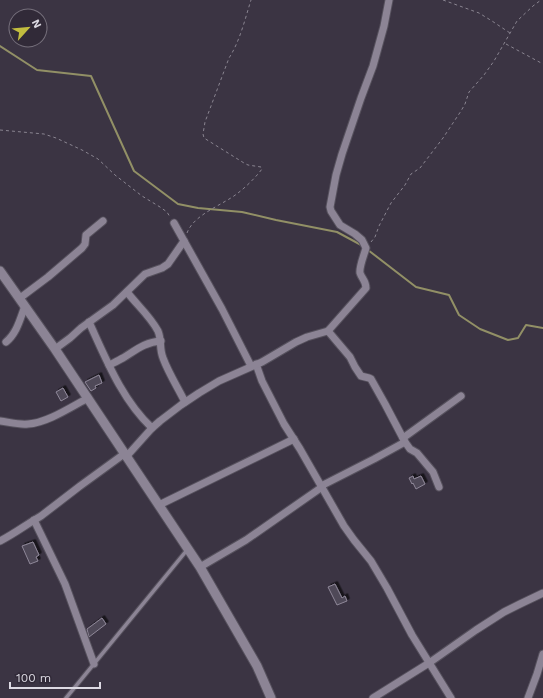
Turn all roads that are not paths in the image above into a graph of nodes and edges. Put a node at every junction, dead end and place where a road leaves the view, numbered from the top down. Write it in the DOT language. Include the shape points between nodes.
graph roads {
  1 [pos="389,0"];
  2 [pos="103,221"];
  3 [pos="174,223"];
  4 [pos="184,241"];
  5 [pos="0,270"];
  6 [pos="127,292"];
  7 [pos="20,298"];
  8 [pos="25,306"];
  9 [pos="89,322"];
  10 [pos="328,331"];
  11 [pos="161,341"];
  12 [pos="6,342"];
  13 [pos="55,349"];
  14 [pos="109,365"];
  15 [pos="253,365"];
  16 [pos="461,396"];
  17 [pos="88,398"];
  18 [pos="185,402"];
  19 [pos="1,422"];
  20 [pos="152,428"];
  21 [pos="294,440"];
  22 [pos="404,440"];
  23 [pos="125,455"];
  24 [pos="322,487"];
  25 [pos="439,487"];
  26 [pos="159,506"];
  27 [pos="34,520"];
  28 [pos="0,541"];
  29 [pos="188,550"];
  30 [pos="200,567"];
  31 [pos="543,593"];
  32 [pos="543,654"];
  33 [pos="429,662"];
  34 [pos="94,664"];
  35 [pos="66,698"];
  36 [pos="271,698"];
  37 [pos="373,698"];
  38 [pos="450,698"];
  39 [pos="528,698"];
  1 -- 10 [label="street" via="373,66 336,175 330,207 340,225 362,240 366,248 360,272 366,282 366,288"];
  2 -- 7 [label="street" via="86,235 82,248"];
  3 -- 4 [label="street"];
  4 -- 6 [label="street" via="168,264 145,274"];
  4 -- 15 [label="street"];
  5 -- 7 [label="street"];
  6 -- 9 [label="street" via="113,306"];
  6 -- 11 [label="street" via="153,323"];
  7 -- 8 [label="street"];
  8 -- 12 [label="street" via="16,331"];
  8 -- 13 [label="street"];
  9 -- 13 [label="street"];
  9 -- 14 [label="street"];
  10 -- 15 [label="street" via="296,342"];
  10 -- 22 [label="street" via="350,357 361,376 371,380"];
  11 -- 14 [label="street" via="146,344"];
  11 -- 18 [label="street" via="163,359"];
  13 -- 17 [label="street"];
  14 -- 20 [label="street" via="132,405"];
  15 -- 18 [label="street"];
  15 -- 21 [label="street"];
  16 -- 22 [label="street"];
  17 -- 19 [label="street" via="40,422"];
  17 -- 23 [label="street"];
  18 -- 20 [label="street"];
  20 -- 23 [label="street"];
  21 -- 24 [label="street"];
  21 -- 26 [label="street"];
  22 -- 24 [label="street"];
  22 -- 25 [label="street" via="433,472"];
  23 -- 26 [label="street"];
  23 -- 27 [label="street"];
  24 -- 30 [label="street" via="246,540"];
  24 -- 33 [label="street" via="344,526 371,561"];
  26 -- 29 [label="street"];
  27 -- 28 [label="street"];
  27 -- 34 [label="street" via="64,584"];
  29 -- 30 [label="street"];
  29 -- 34 [label="lane"];
  30 -- 36 [label="street" via="257,666"];
  31 -- 33 [label="street" via="504,612"];
  32 -- 39 [label="street"];
  33 -- 37 [label="street"];
  33 -- 38 [label="street"];
  34 -- 35 [label="lane"];
}
